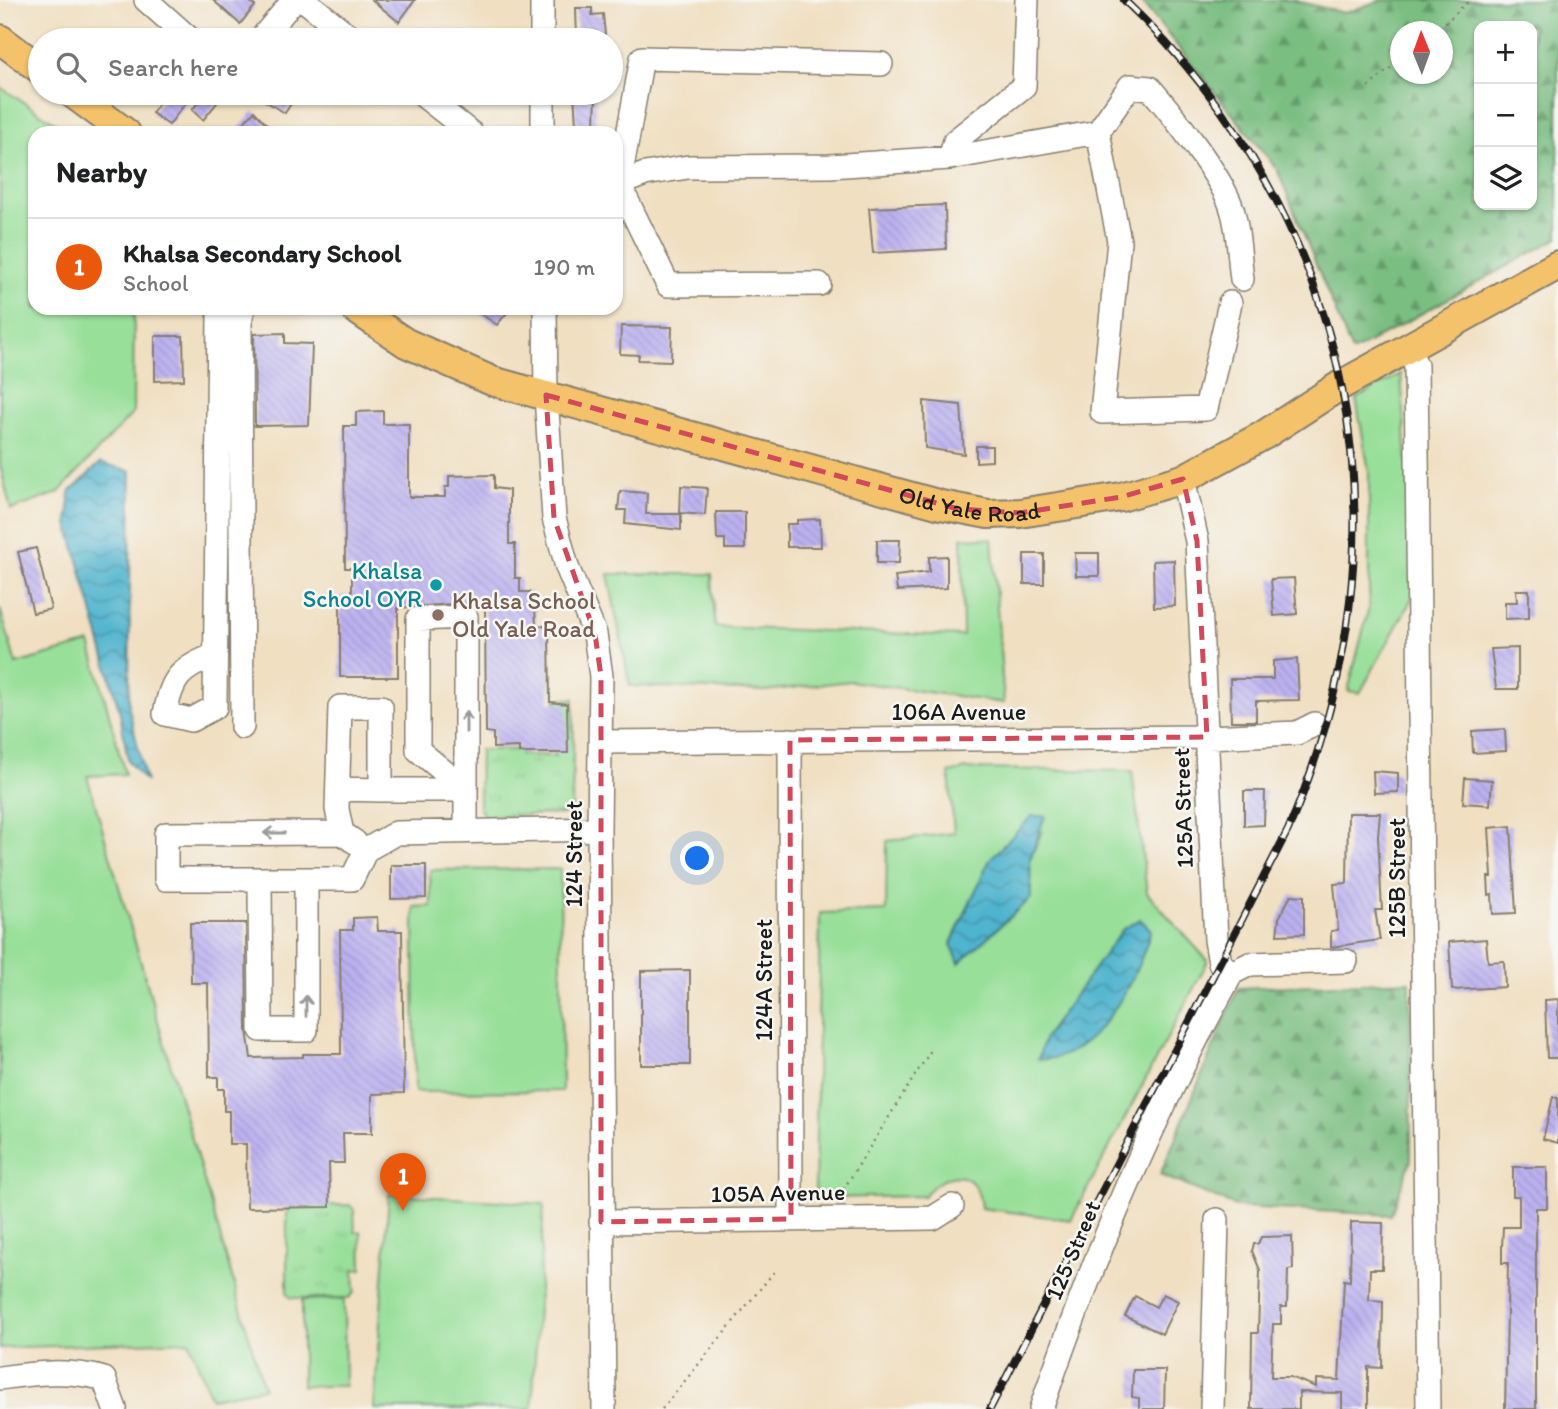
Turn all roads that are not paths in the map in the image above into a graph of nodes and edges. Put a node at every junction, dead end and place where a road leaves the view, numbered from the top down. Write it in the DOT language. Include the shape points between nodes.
graph roads {
  1 [pos="146,0"];
  2 [pos="294,0"];
  3 [pos="304,0"];
  4 [pos="542,0"];
  5 [pos="1027,0"];
  6 [pos="178,28"];
  7 [pos="270,28"];
  8 [pos="339,28"];
  9 [pos="542,28"];
  10 [pos="0,39"];
  11 [pos="28,60"];
  12 [pos="881,64"];
  13 [pos="88,105"];
  14 [pos="435,105"];
  15 [pos="543,105"];
  16 [pos="117,126"];
  17 [pos="462,126"];
  18 [pos="543,126"];
  19 [pos="1098,132"];
  20 [pos="623,158"];
  21 [pos="950,158"];
  22 [pos="623,182"];
  23 [pos="623,194"];
  24 [pos="1558,265"];
  25 [pos="1242,279"];
  26 [pos="819,284"];
  27 [pos="1230,303"];
  28 [pos="219,315"];
  29 [pos="242,315"];
  30 [pos="364,315"];
  31 [pos="545,315"];
  32 [pos="1408,348"];
  33 [pos="546,395"];
  34 [pos="1183,479"];
  35 [pos="215,655"];
  36 [pos="1315,724"];
  37 [pos="242,727"];
  38 [pos="1207,737"];
  39 [pos="790,740"];
  40 [pos="601,742"];
  41 [pos="338,789"];
  42 [pos="381,790"];
  43 [pos="466,790"];
  44 [pos="599,830"];
  45 [pos="466,831"];
  46 [pos="342,833"];
  47 [pos="366,850"];
  48 [pos="260,879"];
  49 [pos="306,879"];
  50 [pos="1346,961"];
  51 [pos="1232,973"];
  52 [pos="952,1206"];
  53 [pos="791,1219"];
  54 [pos="1217,1220"];
  55 [pos="601,1222"];
  56 [pos="0,1378"];
  57 [pos="115,1409"];
  58 [pos="604,1409"];
  59 [pos="1041,1409"];
  60 [pos="1212,1409"];
  61 [pos="1429,1409"];
  1 -- 6 [label="street"];
  2 -- 7 [label="street"];
  3 -- 8 [label="street"];
  4 -- 9 [label="street"];
  5 -- 21 [label="street" via="1024,86 955,141"];
  10 -- 11 [label="main road"];
  12 -- 20 [label="street" via="642,58"];
  13 -- 16 [label="main road"];
  14 -- 17 [label="street"];
  15 -- 18 [label="street"];
  19 -- 21 [label="street"];
  19 -- 25 [label="street" via="1130,86 1150,88 1223,190 1232,209"];
  19 -- 27 [label="street" via="1119,241 1102,412 1206,409"];
  21 -- 22 [label="street" via="830,166 688,167"];
  23 -- 26 [label="street" via="668,285"];
  24 -- 32 [label="main road, Old Yale Road"];
  28 -- 35 [label="street"];
  29 -- 37 [label="street"];
  30 -- 33 [label="main road, Old Yale Road" via="406,343 455,367"];
  31 -- 33 [label="street, 124 Street"];
  32 -- 34 [label="main road, Old Yale Road"];
  32 -- 61 [label="street, 125B Street" via="1416,365"];
  33 -- 34 [label="main road, Old Yale Road" via="791,466 988,514 1121,497"];
  33 -- 40 [label="street, 124 Street" via="554,518 567,567 595,634 601,676"];
  34 -- 38 [label="street, 125A Street" via="1197,541"];
  36 -- 38 [label="street, 106A Avenue" via="1297,733"];
  38 -- 39 [label="street, 106A Avenue"];
  38 -- 51 [label="street, 125A Street" via="1216,940 1220,963"];
  39 -- 40 [label="street, 106A Avenue"];
  39 -- 53 [label="street, 124A Street"];
  40 -- 44 [label="street, 124 Street"];
  41 -- 42 [label="street"];
  41 -- 42 [label="street" via="340,707 381,708"];
  41 -- 46 [label="street"];
  42 -- 43 [label="street"];
  43 -- 43 [label="street, one-way" via="466,617 418,619 418,750"];
  43 -- 45 [label="street"];
  44 -- 45 [label="street"];
  44 -- 55 [label="street, 124 Street"];
  45 -- 47 [label="street" via="396,833"];
  46 -- 47 [label="street"];
  46 -- 48 [label="street, one-way" via="166,834 166,879"];
  47 -- 49 [label="street" via="352,879"];
  48 -- 49 [label="street"];
  48 -- 49 [label="street, one-way" via="261,1030 306,1030"];
  50 -- 51 [label="street" via="1250,964"];
  51 -- 59 [label="street, 125 Street" via="1162,1114 1087,1283"];
  52 -- 53 [label="street, 105A Avenue" via="933,1218"];
  53 -- 55 [label="street, 105A Avenue"];
  54 -- 60 [label="street"];
  55 -- 58 [label="street, 124 Street"];
  56 -- 57 [label="street" via="84,1373 104,1378"];
}
